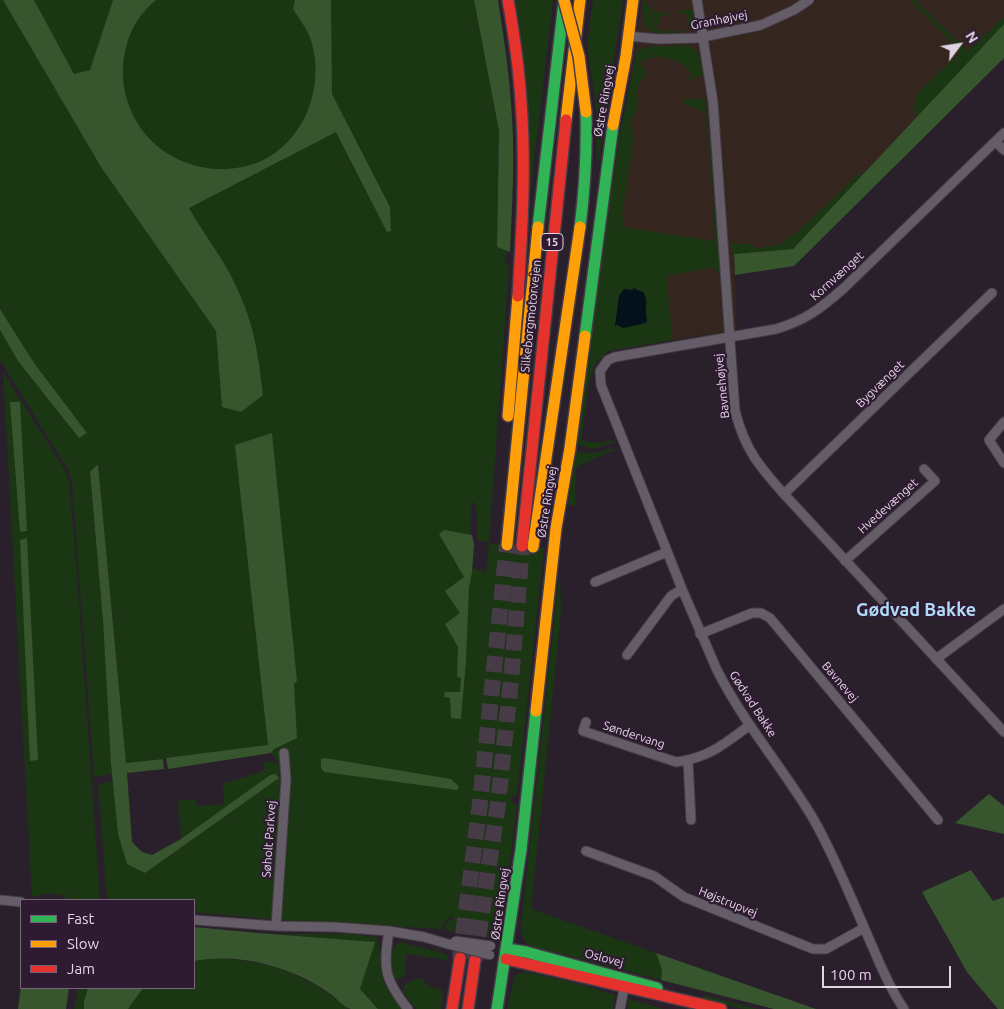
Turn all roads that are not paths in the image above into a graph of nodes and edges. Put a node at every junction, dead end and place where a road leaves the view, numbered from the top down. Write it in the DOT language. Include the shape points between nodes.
graph roads {
  1 [pos="508,0"];
  2 [pos="564,0"];
  3 [pos="580,0"];
  4 [pos="633,0"];
  5 [pos="697,0"];
  6 [pos="809,0"];
  7 [pos="628,36"];
  8 [pos="704,36"];
  9 [pos="1004,133"];
  10 [pos="996,142"];
  11 [pos="1004,150"];
  12 [pos="992,293"];
  13 [pos="730,337"];
  14 [pos="600,372"];
  15 [pos="1004,422"];
  16 [pos="1004,463"];
  17 [pos="924,469"];
  18 [pos="784,494"];
  19 [pos="666,552"];
  20 [pos="845,561"];
  21 [pos="595,582"];
  22 [pos="682,588"];
  23 [pos="1004,609"];
  24 [pos="700,634"];
  25 [pos="627,655"];
  26 [pos="936,659"];
  27 [pos="586,722"];
  28 [pos="750,725"];
  29 [pos="1004,732"];
  30 [pos="284,752"];
  31 [pos="688,761"];
  32 [pos="691,820"];
  33 [pos="938,820"];
  34 [pos="586,851"];
  35 [pos="0,900"];
  36 [pos="20,902"];
  37 [pos="195,920"];
  38 [pos="276,926"];
  39 [pos="864,928"];
  40 [pos="389,931"];
  41 [pos="507,954"];
  42 [pos="460,958"];
  43 [pos="475,960"];
  44 [pos="626,983"];
  45 [pos="408,1009"];
  46 [pos="452,1009"];
  47 [pos="468,1009"];
  48 [pos="497,1009"];
  49 [pos="620,1009"];
  50 [pos="721,1009"];
  51 [pos="904,1009"];
  1 -- 2 [label="main road, Silkeborgmotorvejen / 15" via="522,103 523,170 503,544"];
  2 -- 3 [label="main road, Silkeborgmotorvejen / 15, bridge" via="579,56 586,112 585,190 528,547 554,217"];
  4 -- 7 [label="main road, Østre Ringvej"];
  5 -- 8 [label="street, Bavnehøjvej"];
  6 -- 8 [label="street, Granhøjvej" via="761,24"];
  7 -- 8 [label="street, Granhøjvej" via="658,39"];
  7 -- 41 [label="main road, Østre Ringvej" via="556,528"];
  8 -- 13 [label="street, Bavnehøjvej" via="713,102"];
  9 -- 10 [label="street, Kornvænget"];
  10 -- 11 [label="street"];
  10 -- 13 [label="street, Kornvænget" via="819,310 776,329"];
  12 -- 18 [label="street, Bygvænget"];
  13 -- 14 [label="street, Kornvænget" via="615,357 608,360"];
  13 -- 18 [label="street, Bavnehøjvej" via="735,411 740,429 760,466"];
  14 -- 19 [label="street, Gødvad Bakke" via="601,385"];
  15 -- 16 [label="street" via="989,440"];
  17 -- 20 [label="street, Hvedevænget" via="935,481"];
  18 -- 20 [label="street, Bavnehøjvej"];
  19 -- 21 [label="street"];
  19 -- 22 [label="street, Gødvad Bakke"];
  20 -- 26 [label="street, Bavnehøjvej"];
  22 -- 24 [label="street, Gødvad Bakke"];
  22 -- 25 [label="street" via="671,596"];
  23 -- 26 [label="street"];
  24 -- 28 [label="street, Gødvad Bakke" via="731,698"];
  24 -- 33 [label="street, Bavnevej" via="752,613 770,618"];
  26 -- 29 [label="street, Bavnehøjvej"];
  27 -- 31 [label="street, Søndervang" via="583,731 595,736 676,762"];
  28 -- 31 [label="street, Søndervang" via="714,752"];
  28 -- 39 [label="street, Gødvad Bakke" via="814,821"];
  30 -- 38 [label="street, Søholt Parkvej" via="286,778"];
  31 -- 32 [label="street"];
  34 -- 39 [label="street, Højstrupvej" via="654,876 684,897 813,949 826,949"];
  35 -- 36 [label="street"];
  37 -- 38 [label="street"];
  38 -- 40 [label="street"];
  39 -- 51 [label="street, Gødvad Bakke" via="890,987"];
  40 -- 41 [label="street, bridge"];
  40 -- 45 [label="street" via="387,975"];
  41 -- 44 [label="main road, Oslovej" via="526,952"];
  41 -- 48 [label="main road, Østre Ringvej"];
  42 -- 46 [label="main road"];
  43 -- 47 [label="main road"];
  44 -- 49 [label="street"];
  44 -- 50 [label="main road, Oslovej"];
}
